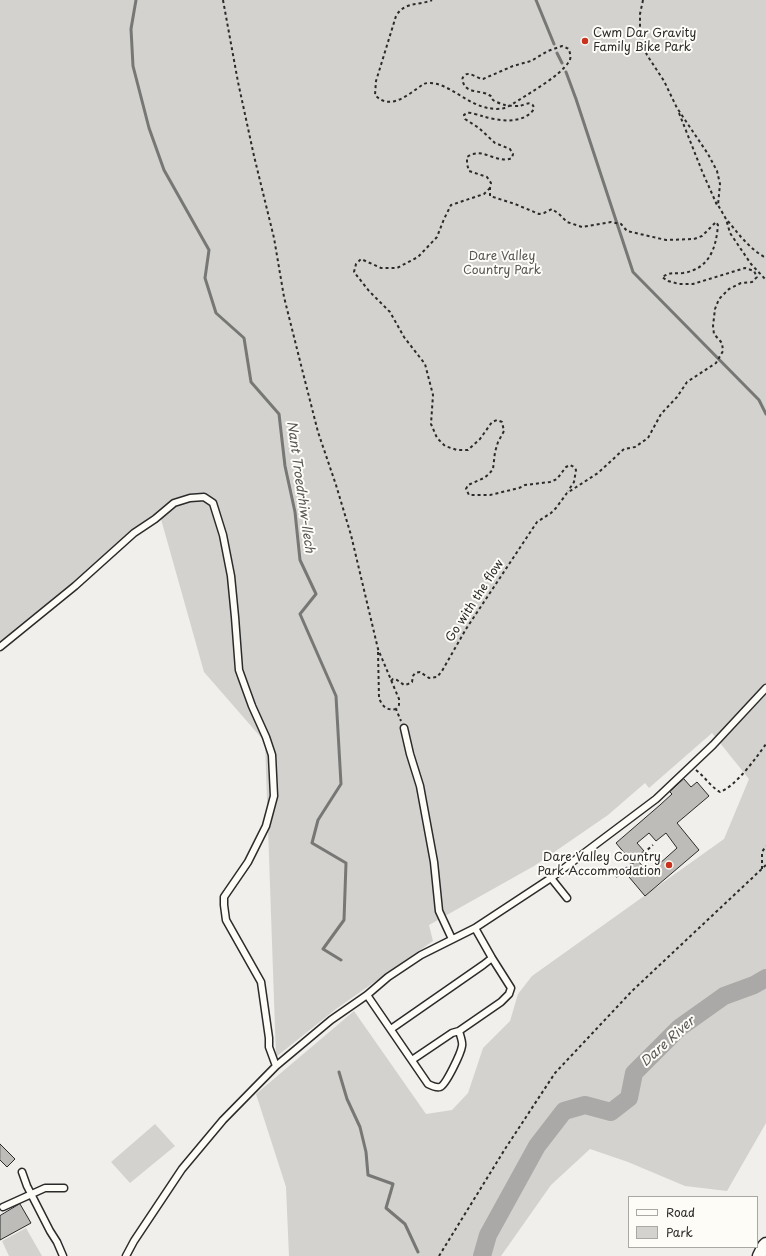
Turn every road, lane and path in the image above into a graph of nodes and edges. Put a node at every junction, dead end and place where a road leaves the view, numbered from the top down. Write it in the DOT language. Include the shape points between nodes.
graph roads {
  1 [pos="223,0"];
  2 [pos="432,0"];
  3 [pos="643,0"];
  4 [pos="510,105"];
  5 [pos="677,108"];
  6 [pos="490,188"];
  7 [pos="718,205"];
  8 [pos="726,219"];
  9 [pos="766,258"];
  10 [pos="766,280"];
  11 [pos="567,493"];
  12 [pos="0,647"];
  13 [pos="378,649"];
  14 [pos="391,681"];
  15 [pos="766,688"];
  16 [pos="396,709"];
  17 [pos="404,728"];
  18 [pos="766,744"];
  19 [pos="691,766"];
  20 [pos="653,845"];
  21 [pos="766,846"];
  22 [pos="591,848"];
  23 [pos="766,865"];
  24 [pos="762,869"];
  25 [pos="609,870"];
  26 [pos="616,877"];
  27 [pos="551,878"];
  28 [pos="567,898"];
  29 [pos="475,928"];
  30 [pos="452,939"];
  31 [pos="492,958"];
  32 [pos="367,995"];
  33 [pos="391,1029"];
  34 [pos="459,1031"];
  35 [pos="412,1060"];
  36 [pos="276,1066"];
  37 [pos="22,1172"];
  38 [pos="64,1188"];
  39 [pos="31,1195"];
  40 [pos="3,1207"];
  41 [pos="766,1244"];
  42 [pos="63,1256"];
  43 [pos="126,1256"];
  44 [pos="439,1256"];
  45 [pos="759,1256"];
  1 -- 13 [label="path" via="238,82 274,238 284,297 318,432 351,535"];
  2 -- 4 [label="path, Go with the flow" via="407,6 396,16 376,81 375,95 384,101 393,102 430,82 485,108 496,109"];
  3 -- 5 [label="path" via="640,39"];
  4 -- 4 [label="path, Go with the flow" via="554,77 568,63 571,57 569,49 562,46 484,79 470,74 464,76 462,80 468,89"];
  4 -- 6 [label="path, Go with the flow" via="531,103 534,109 525,117 514,120 492,119 471,113 464,115 465,119 480,128 495,144 512,151 512,158 508,159 500,160 484,154 467,157 469,171 487,177 492,183"];
  5 -- 7 [label="path"];
  5 -- 7 [label="path" via="717,171 720,184"];
  6 -- 11 [label="path, Go with the flow" via="484,194 451,205 437,237 418,257 397,268 381,268 361,259 356,264 354,272 390,312 404,337 425,364 433,395 431,424 437,438 445,446 468,450 492,422 502,422 504,431 495,452 493,469 484,478 468,485 466,489 469,495 490,495 525,485 550,482 570,465 576,470 574,482"];
  6 -- 11 [label="path, Go with the flow" via="490,196 539,214 552,209 567,222 582,227 611,222 622,224 627,231 666,240 694,239 702,236 716,222 717,236 713,251 705,264 683,273 670,273 662,277 679,284 693,284 745,268 754,271 757,277 752,282 741,283 729,289 717,304 714,334 722,343 723,351 716,362 687,382 661,414 648,438 636,447 624,449 598,473"];
  7 -- 8 [label="path"];
  8 -- 9 [label="path" via="741,238"];
  8 -- 10 [label="path" via="730,233 751,264"];
  11 -- 14 [label="path, Go with the flow" via="556,508 531,529 437,677 429,678 420,672 415,673 412,682 408,684 404,685 392,679"];
  12 -- 36 [label="lane" via="75,586 134,533 174,503 204,497 213,503 223,535 231,576 238,670 272,755 274,796 266,826 248,862 224,897 224,905 226,920 261,982 269,1047"];
  13 -- 14 [label="path"];
  13 -- 16 [label="path" via="380,698 386,708"];
  14 -- 16 [label="path" via="399,699"];
  15 -- 19 [label="lane"];
  16 -- 17 [label="path"];
  17 -- 30 [label="lane" via="420,786 434,862 439,911"];
  18 -- 19 [label="path" via="756,759 727,789 720,792"];
  19 -- 22 [label="lane" via="656,799"];
  20 -- 26 [label="path"];
  21 -- 24 [label="path" via="762,852"];
  22 -- 25 [label="path"];
  22 -- 27 [label="lane"];
  23 -- 24 [label="path"];
  24 -- 44 [label="path" via="632,991 555,1073"];
  27 -- 28 [label="lane"];
  27 -- 29 [label="lane"];
  29 -- 30 [label="lane"];
  29 -- 31 [label="lane"];
  30 -- 32 [label="lane" via="421,955"];
  31 -- 33 [label="lane"];
  31 -- 34 [label="lane" via="511,988 509,994"];
  32 -- 33 [label="lane"];
  32 -- 36 [label="lane" via="331,1020"];
  33 -- 35 [label="lane"];
  34 -- 35 [label="lane"];
  34 -- 35 [label="lane" via="463,1045 442,1087 428,1084"];
  36 -- 43 [label="lane" via="223,1120 182,1169"];
  37 -- 39 [label="lane"];
  38 -- 39 [label="lane" via="45,1188"];
  39 -- 40 [label="lane"];
  39 -- 42 [label="lane"];
  41 -- 45 [label="street"];
}
